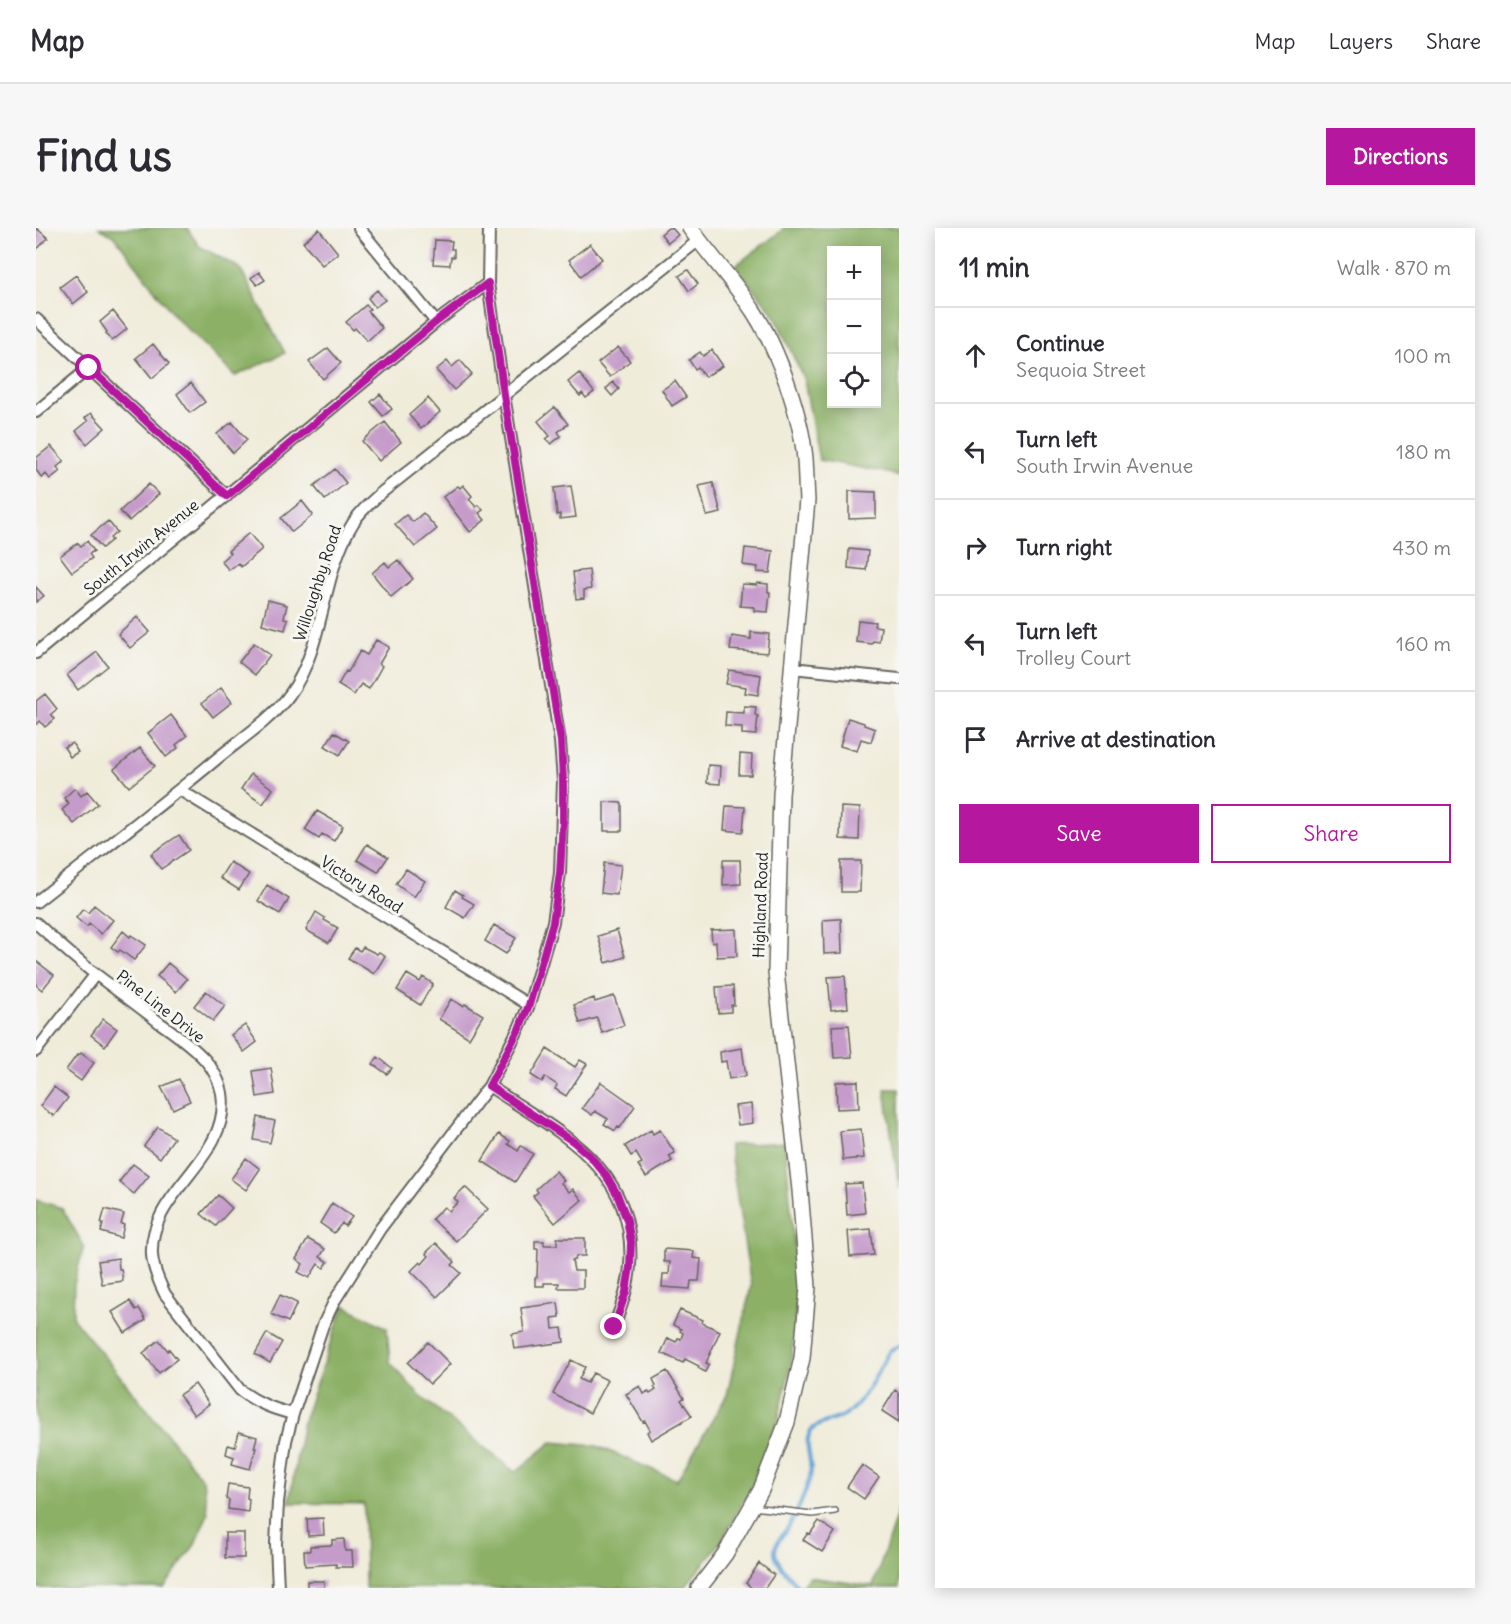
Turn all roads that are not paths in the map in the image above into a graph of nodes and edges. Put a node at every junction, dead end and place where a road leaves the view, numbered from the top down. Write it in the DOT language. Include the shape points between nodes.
graph roads {
  1 [pos="359,228"];
  2 [pos="489,228"];
  3 [pos="695,234"];
  4 [pos="488,283"];
  5 [pos="36,319"];
  6 [pos="436,322"];
  7 [pos="89,368"];
  8 [pos="504,395"];
  9 [pos="36,412"];
  10 [pos="227,496"];
  11 [pos="36,653"];
  12 [pos="792,668"];
  13 [pos="899,679"];
  14 [pos="180,790"];
  15 [pos="36,903"];
  16 [pos="36,922"];
  17 [pos="95,975"];
  18 [pos="529,1005"];
  19 [pos="36,1051"];
  20 [pos="489,1086"];
  21 [pos="614,1327"];
  22 [pos="293,1414"];
  23 [pos="752,1507"];
  24 [pos="835,1511"];
  25 [pos="278,1588"];
  26 [pos="699,1588"];
  1 -- 6 [label="street"];
  2 -- 4 [label="street"];
  3 -- 8 [label="street, Willoughby Road"];
  3 -- 12 [label="street, Highland Road" via="769,338 789,389 802,440 807,500"];
  4 -- 6 [label="street, South Irwin Avenue"];
  4 -- 8 [label="street"];
  5 -- 7 [label="street"];
  6 -- 10 [label="street, South Irwin Avenue"];
  7 -- 9 [label="street"];
  7 -- 10 [label="street"];
  8 -- 14 [label="street, Willoughby Road" via="364,508 346,536 312,644 291,693"];
  8 -- 18 [label="street" via="561,741 563,781 560,873 553,922"];
  10 -- 11 [label="street, South Irwin Avenue"];
  12 -- 13 [label="street"];
  12 -- 23 [label="street, Highland Road" via="781,795 776,972 808,1287 802,1358 787,1422"];
  14 -- 15 [label="street, Willoughby Road"];
  14 -- 18 [label="street, Victory Road"];
  16 -- 17 [label="street, Pine Line Drive"];
  17 -- 19 [label="street"];
  17 -- 22 [label="street, Pine Line Drive" via="183,1039 208,1062 219,1083 222,1116 214,1139 159,1217 153,1230 152,1257 165,1294 240,1390 265,1406"];
  18 -- 20 [label="street"];
  20 -- 21 [label="street" via="574,1142 606,1175 617,1194 631,1242 626,1292"];
  20 -- 22 [label="street" via="350,1274 323,1325"];
  22 -- 25 [label="street" via="278,1502"];
  23 -- 24 [label="lane" via="812,1514"];
  23 -- 26 [label="street, Highland Road" via="726,1554"];
}
